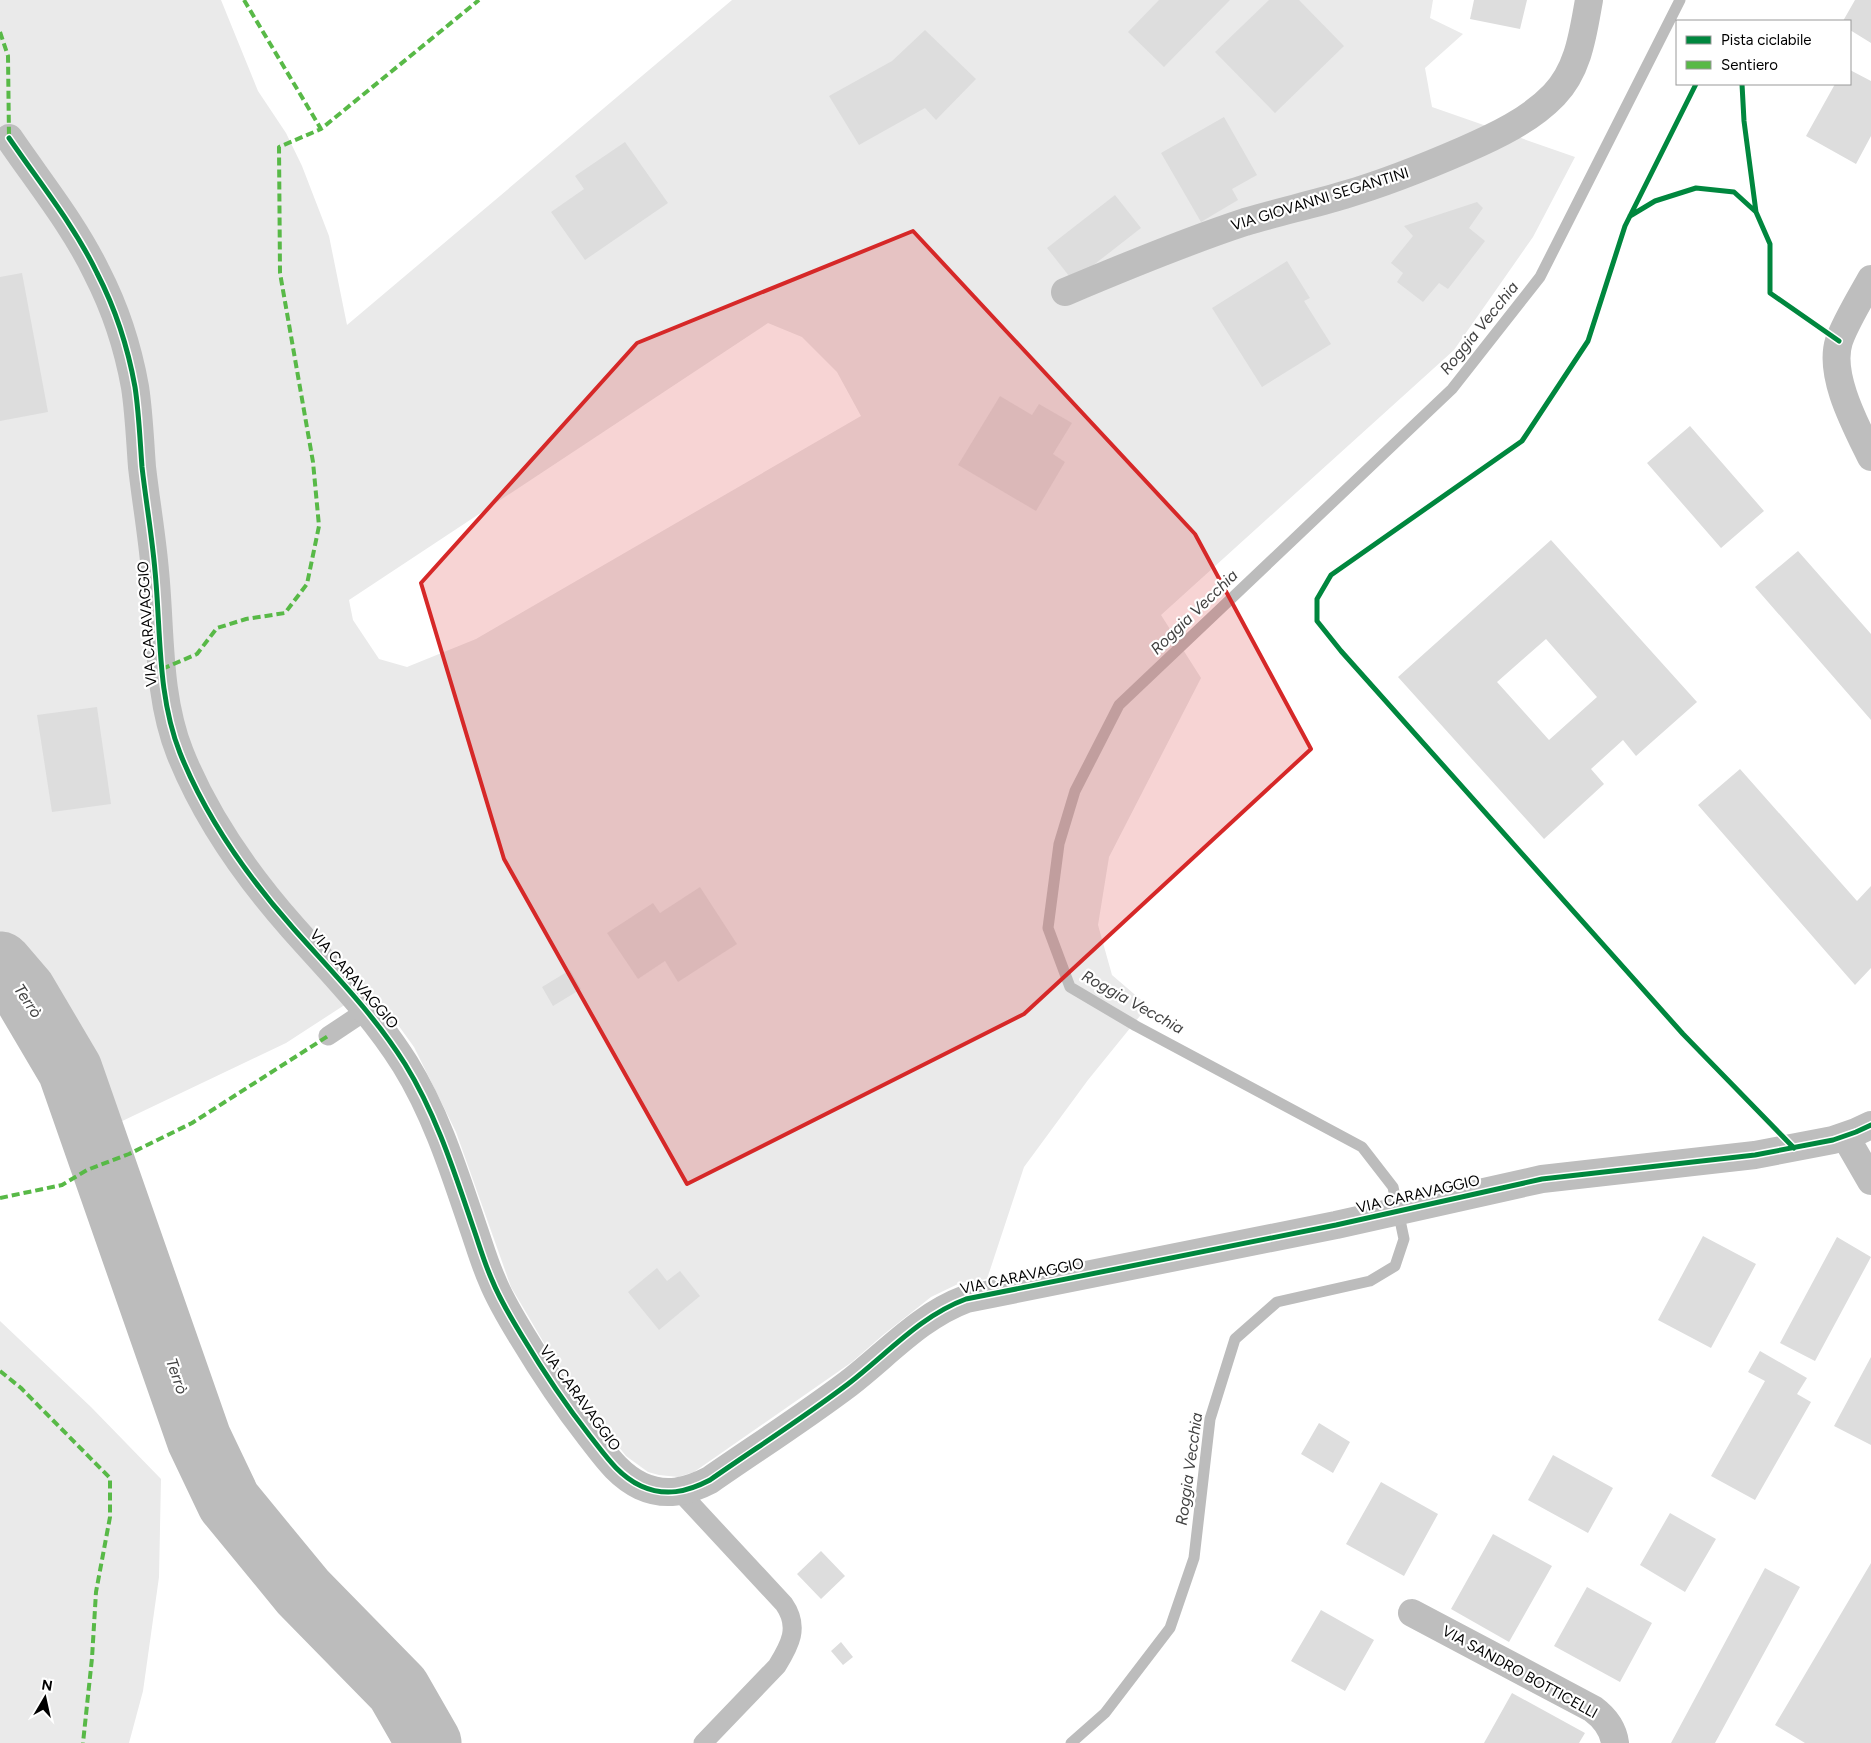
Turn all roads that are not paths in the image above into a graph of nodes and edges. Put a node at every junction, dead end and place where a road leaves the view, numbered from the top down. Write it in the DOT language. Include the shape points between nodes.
graph roads {
  1 [pos="1589,0"];
  2 [pos="9,138"];
  3 [pos="1871,280"];
  4 [pos="1065,292"];
  5 [pos="1871,457"];
  6 [pos="367,1010"];
  7 [pos="328,1036"];
  8 [pos="1871,1125"];
  9 [pos="1845,1136"];
  10 [pos="1871,1181"];
  11 [pos="680,1492"];
  12 [pos="1412,1613"];
  13 [pos="703,1743"];
  14 [pos="1614,1743"];
  1 -- 4 [label="street, VIA GIOVANNI SEGANTINI" via="1578,51 1565,82 1534,112 1499,134 1401,176 1344,196 1209,234"];
  2 -- 6 [label="street, VIA CARAVAGGIO" via="95,268 127,354 136,391 154,554 165,700 180,753 208,810 242,864 294,930"];
  3 -- 5 [label="street" via="1839,341 1837,367 1842,391"];
  6 -- 7 [label="lane"];
  6 -- 11 [label="street, VIA CARAVAGGIO" via="408,1069 429,1111 453,1167 491,1280 548,1379 578,1422 622,1474 650,1490"];
  8 -- 9 [label="street, VIA CARAVAGGIO"];
  9 -- 10 [label="street"];
  9 -- 11 [label="street, VIA CARAVAGGIO" via="1755,1155 1542,1179 952,1304 924,1321 846,1385 710,1480"];
  11 -- 13 [label="lane" via="784,1604 792,1625 792,1637 777,1666"];
  12 -- 14 [label="street, VIA SANDRO BOTTICELLI" via="1593,1709 1608,1722"];
}
